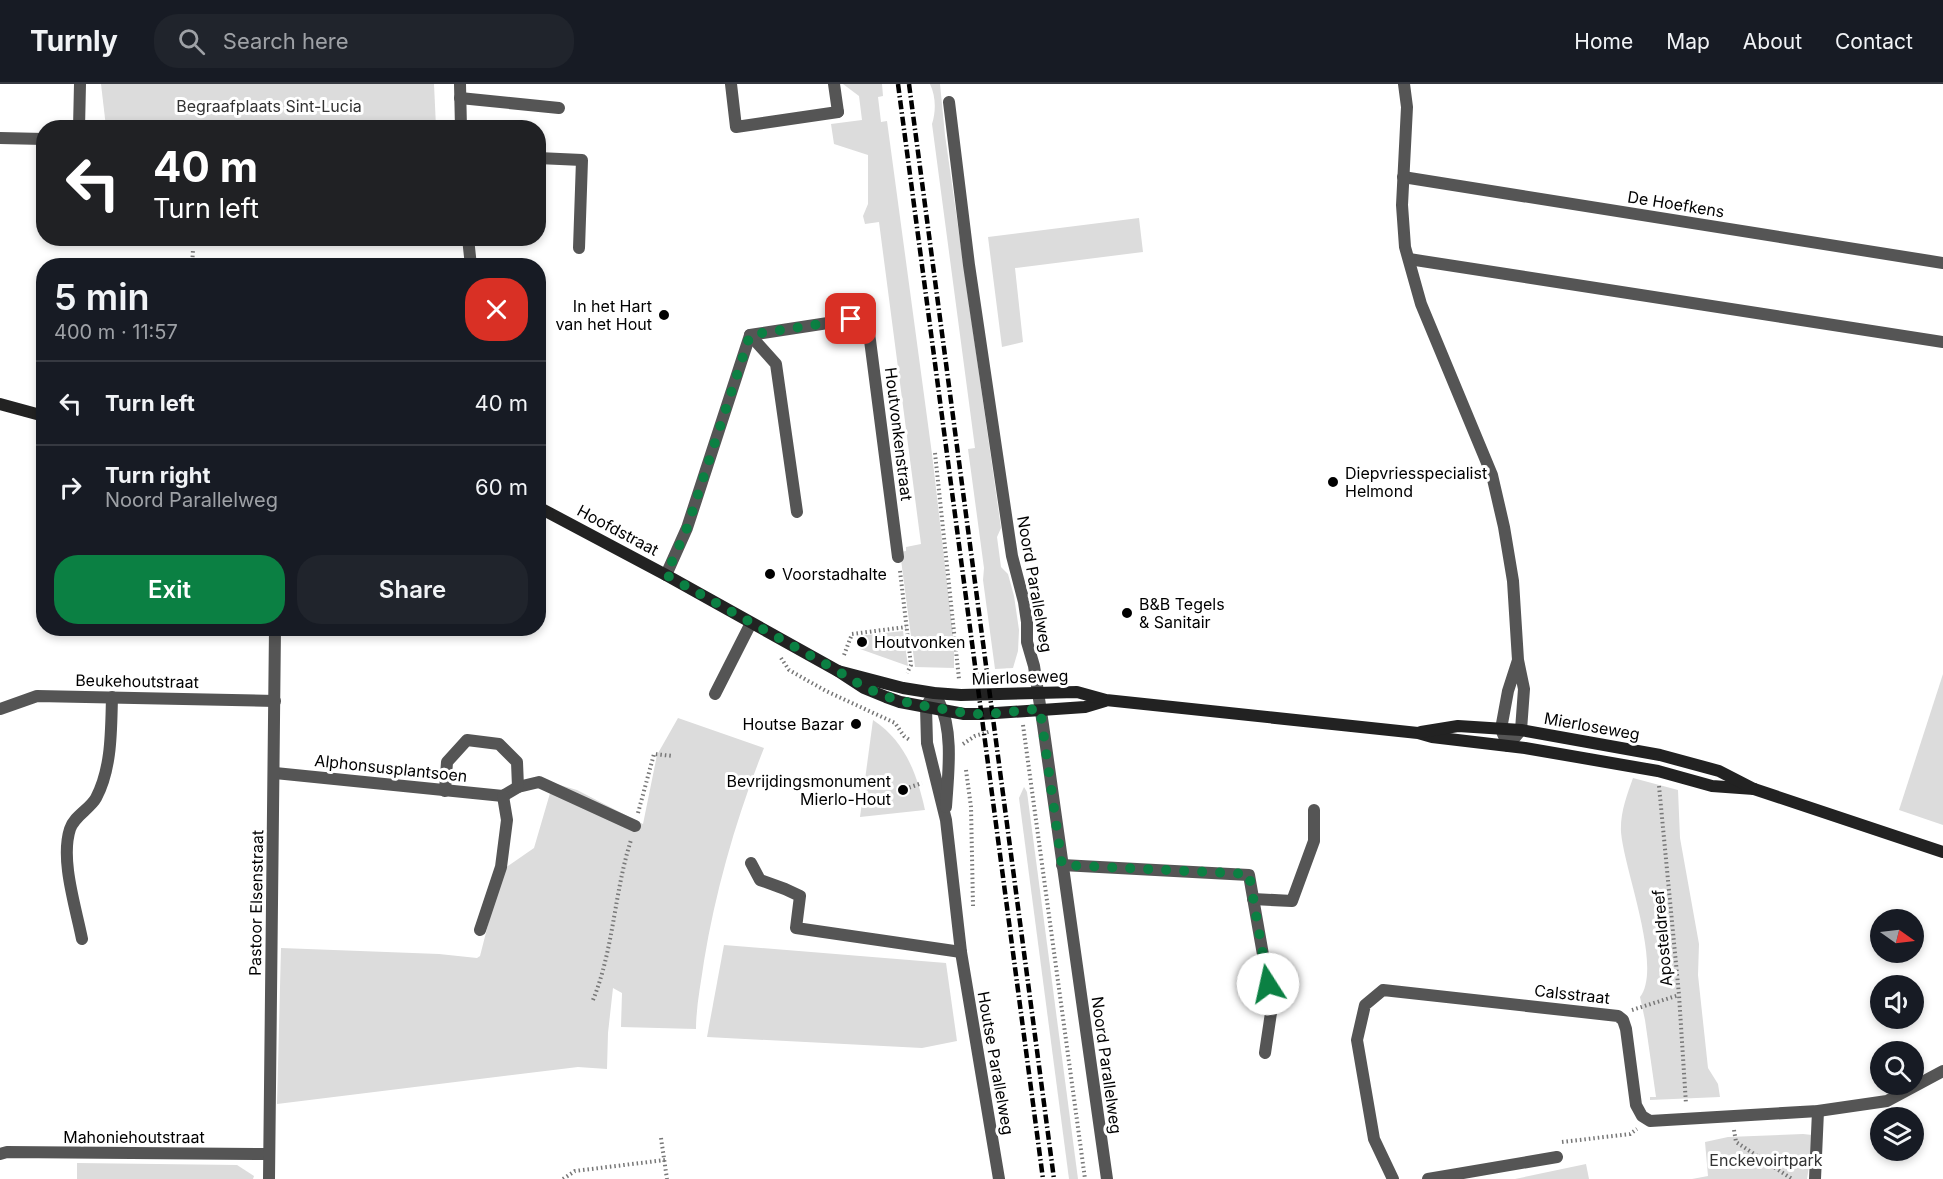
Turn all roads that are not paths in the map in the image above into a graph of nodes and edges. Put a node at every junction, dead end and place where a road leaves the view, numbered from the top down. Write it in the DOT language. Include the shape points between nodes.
graph roads {
  1 [pos="80,84"];
  2 [pos="460,84"];
  3 [pos="731,84"];
  4 [pos="834,84"];
  5 [pos="1404,84"];
  6 [pos="460,99"];
  7 [pos="949,102"];
  8 [pos="559,108"];
  9 [pos="79,120"];
  10 [pos="461,120"];
  11 [pos="0,138"];
  12 [pos="36,139"];
  13 [pos="546,158"];
  14 [pos="1403,177"];
  15 [pos="579,248"];
  16 [pos="1409,259"];
  17 [pos="1943,263"];
  18 [pos="750,335"];
  19 [pos="1943,342"];
  20 [pos="0,404"];
  21 [pos="36,414"];
  22 [pos="546,511"];
  23 [pos="796,512"];
  24 [pos="898,557"];
  25 [pos="666,575"];
  26 [pos="751,623"];
  27 [pos="275,636"];
  28 [pos="1518,660"];
  29 [pos="838,671"];
  30 [pos="934,693"];
  31 [pos="715,694"];
  32 [pos="1038,694"];
  33 [pos="112,698"];
  34 [pos="1106,700"];
  35 [pos="275,701"];
  36 [pos="926,707"];
  37 [pos="0,709"];
  38 [pos="1040,709"];
  39 [pos="943,710"];
  40 [pos="1501,729"];
  41 [pos="1521,730"];
  42 [pos="1418,733"];
  43 [pos="1508,746"];
  44 [pos="275,773"];
  45 [pos="518,787"];
  46 [pos="1754,789"];
  47 [pos="445,791"];
  48 [pos="503,796"];
  49 [pos="1314,810"];
  50 [pos="946,820"];
  51 [pos="635,826"];
  52 [pos="1943,852"];
  53 [pos="751,863"];
  54 [pos="1062,865"];
  55 [pos="1253,899"];
  56 [pos="480,930"];
  57 [pos="82,939"];
  58 [pos="961,952"];
  59 [pos="1265,1053"];
  60 [pos="1943,1071"];
  61 [pos="1818,1111"];
  62 [pos="0,1154"];
  63 [pos="268,1154"];
  64 [pos="1557,1157"];
  65 [pos="268,1179"];
  66 [pos="999,1179"];
  67 [pos="1107,1179"];
  68 [pos="1393,1179"];
  69 [pos="1428,1179"];
  70 [pos="1815,1179"];
  1 -- 9 [label="street"];
  2 -- 6 [label="street"];
  3 -- 4 [label="street" via="736,127 838,112"];
  5 -- 14 [label="street" via="1407,107"];
  6 -- 8 [label="street"];
  6 -- 10 [label="street"];
  7 -- 32 [label="street, Noord Parallelweg" via="1011,556 1024,602 1027,642"];
  11 -- 12 [label="street"];
  13 -- 15 [label="street" via="582,160"];
  14 -- 16 [label="street" via="1401,205"];
  14 -- 17 [label="street, De Hoefkens"];
  16 -- 19 [label="street"];
  16 -- 28 [label="street" via="1421,304 1492,475 1513,581"];
  18 -- 23 [label="street" via="776,364"];
  18 -- 24 [label="street, Houtvonkenstraat" via="867,317"];
  18 -- 25 [label="street" via="687,528"];
  20 -- 21 [label="street"];
  22 -- 25 [label="street, Hoofdstraat"];
  25 -- 26 [label="street, Hoofdstraat"];
  26 -- 29 [label="street, Hoofdstraat"];
  26 -- 31 [label="street"];
  27 -- 35 [label="street, Pastoor Elsenstraat"];
  28 -- 40 [label="street"];
  28 -- 41 [label="street" via="1524,688"];
  29 -- 30 [label="street, Hoofdstraat"];
  29 -- 36 [label="street, Hoofdstraat" via="864,688"];
  30 -- 32 [label="street, Mierloseweg"];
  30 -- 36 [label="street"];
  30 -- 39 [label="street, Houtse Parallelweg"];
  32 -- 34 [label="street, Mierloseweg" via="1077,692"];
  32 -- 38 [label="street, Noord Parallelweg"];
  33 -- 35 [label="street, Beukehoutstraat"];
  33 -- 37 [label="street, Beukehoutstraat" via="37,696"];
  33 -- 57 [label="street" via="105,772 96,799 70,828 67,850"];
  34 -- 38 [label="street, Mierloseweg" via="1084,707"];
  34 -- 42 [label="street, Mierloseweg"];
  35 -- 44 [label="street, Pastoor Elsenstraat"];
  36 -- 39 [label="street, Mierloseweg"];
  36 -- 50 [label="street, Houtse Parallelweg" via="927,743"];
  38 -- 39 [label="street, Mierloseweg" via="981,714"];
  38 -- 54 [label="street, Noord Parallelweg"];
  39 -- 50 [label="street, Houtse Parallelweg" via="949,760"];
  40 -- 41 [label="street, Mierloseweg"];
  40 -- 42 [label="street, Mierloseweg" via="1458,726"];
  40 -- 43 [label="street"];
  41 -- 43 [label="street"];
  41 -- 46 [label="street, Mierloseweg" via="1660,755 1719,771"];
  42 -- 43 [label="street, Mierloseweg"];
  43 -- 46 [label="street, Mierloseweg" via="1658,771 1712,786"];
  44 -- 47 [label="street, Alphonsusplantsoen"];
  44 -- 63 [label="street, Pastoor Elsenstraat"];
  45 -- 47 [label="street" via="517,762 499,744 467,740 447,762"];
  45 -- 48 [label="street"];
  45 -- 51 [label="street" via="539,782"];
  46 -- 52 [label="street, Mierloseweg"];
  47 -- 48 [label="street, Alphonsusplantsoen"];
  48 -- 56 [label="street" via="507,820 501,867"];
  49 -- 55 [label="street" via="1314,841 1292,901"];
  50 -- 58 [label="street, Houtse Parallelweg"];
  53 -- 58 [label="street" via="760,880 800,896 796,928"];
  54 -- 55 [label="street" via="1249,874"];
  54 -- 67 [label="street, Noord Parallelweg"];
  55 -- 59 [label="street" via="1272,1006"];
  58 -- 66 [label="street, Houtse Parallelweg"];
  60 -- 61 [label="street" via="1887,1101"];
  61 -- 68 [label="street, Calsstraat" via="1650,1121 1636,1105 1626,1029 1618,1016 1383,990 1365,1005 1357,1040 1374,1139"];
  61 -- 70 [label="street"];
  62 -- 63 [label="street, Mahoniehoutstraat"];
  63 -- 65 [label="street, Pastoor Elsenstraat"];
  64 -- 69 [label="street"];
}
